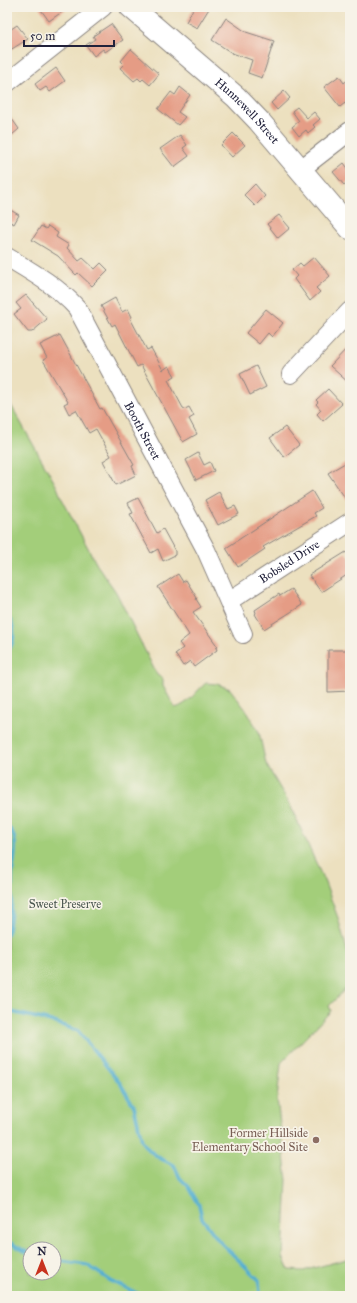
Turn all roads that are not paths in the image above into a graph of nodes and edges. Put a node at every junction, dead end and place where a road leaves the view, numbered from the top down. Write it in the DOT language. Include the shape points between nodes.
graph roads {
  1 [pos="103,7"];
  2 [pos="131,7"];
  3 [pos="7,82"];
  4 [pos="350,131"];
  5 [pos="301,169"];
  6 [pos="350,228"];
  7 [pos="7,257"];
  8 [pos="350,311"];
  9 [pos="291,374"];
  10 [pos="350,522"];
  11 [pos="229,601"];
  12 [pos="243,634"];
  1 -- 3 [label="street"];
  2 -- 5 [label="main road, Hunnewell Street" via="236,97"];
  4 -- 5 [label="street"];
  5 -- 6 [label="main road, Hunnewell Street"];
  7 -- 11 [label="street, Booth Street" via="50,284 77,308 206,550"];
  8 -- 9 [label="street"];
  10 -- 11 [label="street, Bobsled Drive"];
  11 -- 12 [label="street, Booth Street"];
}
